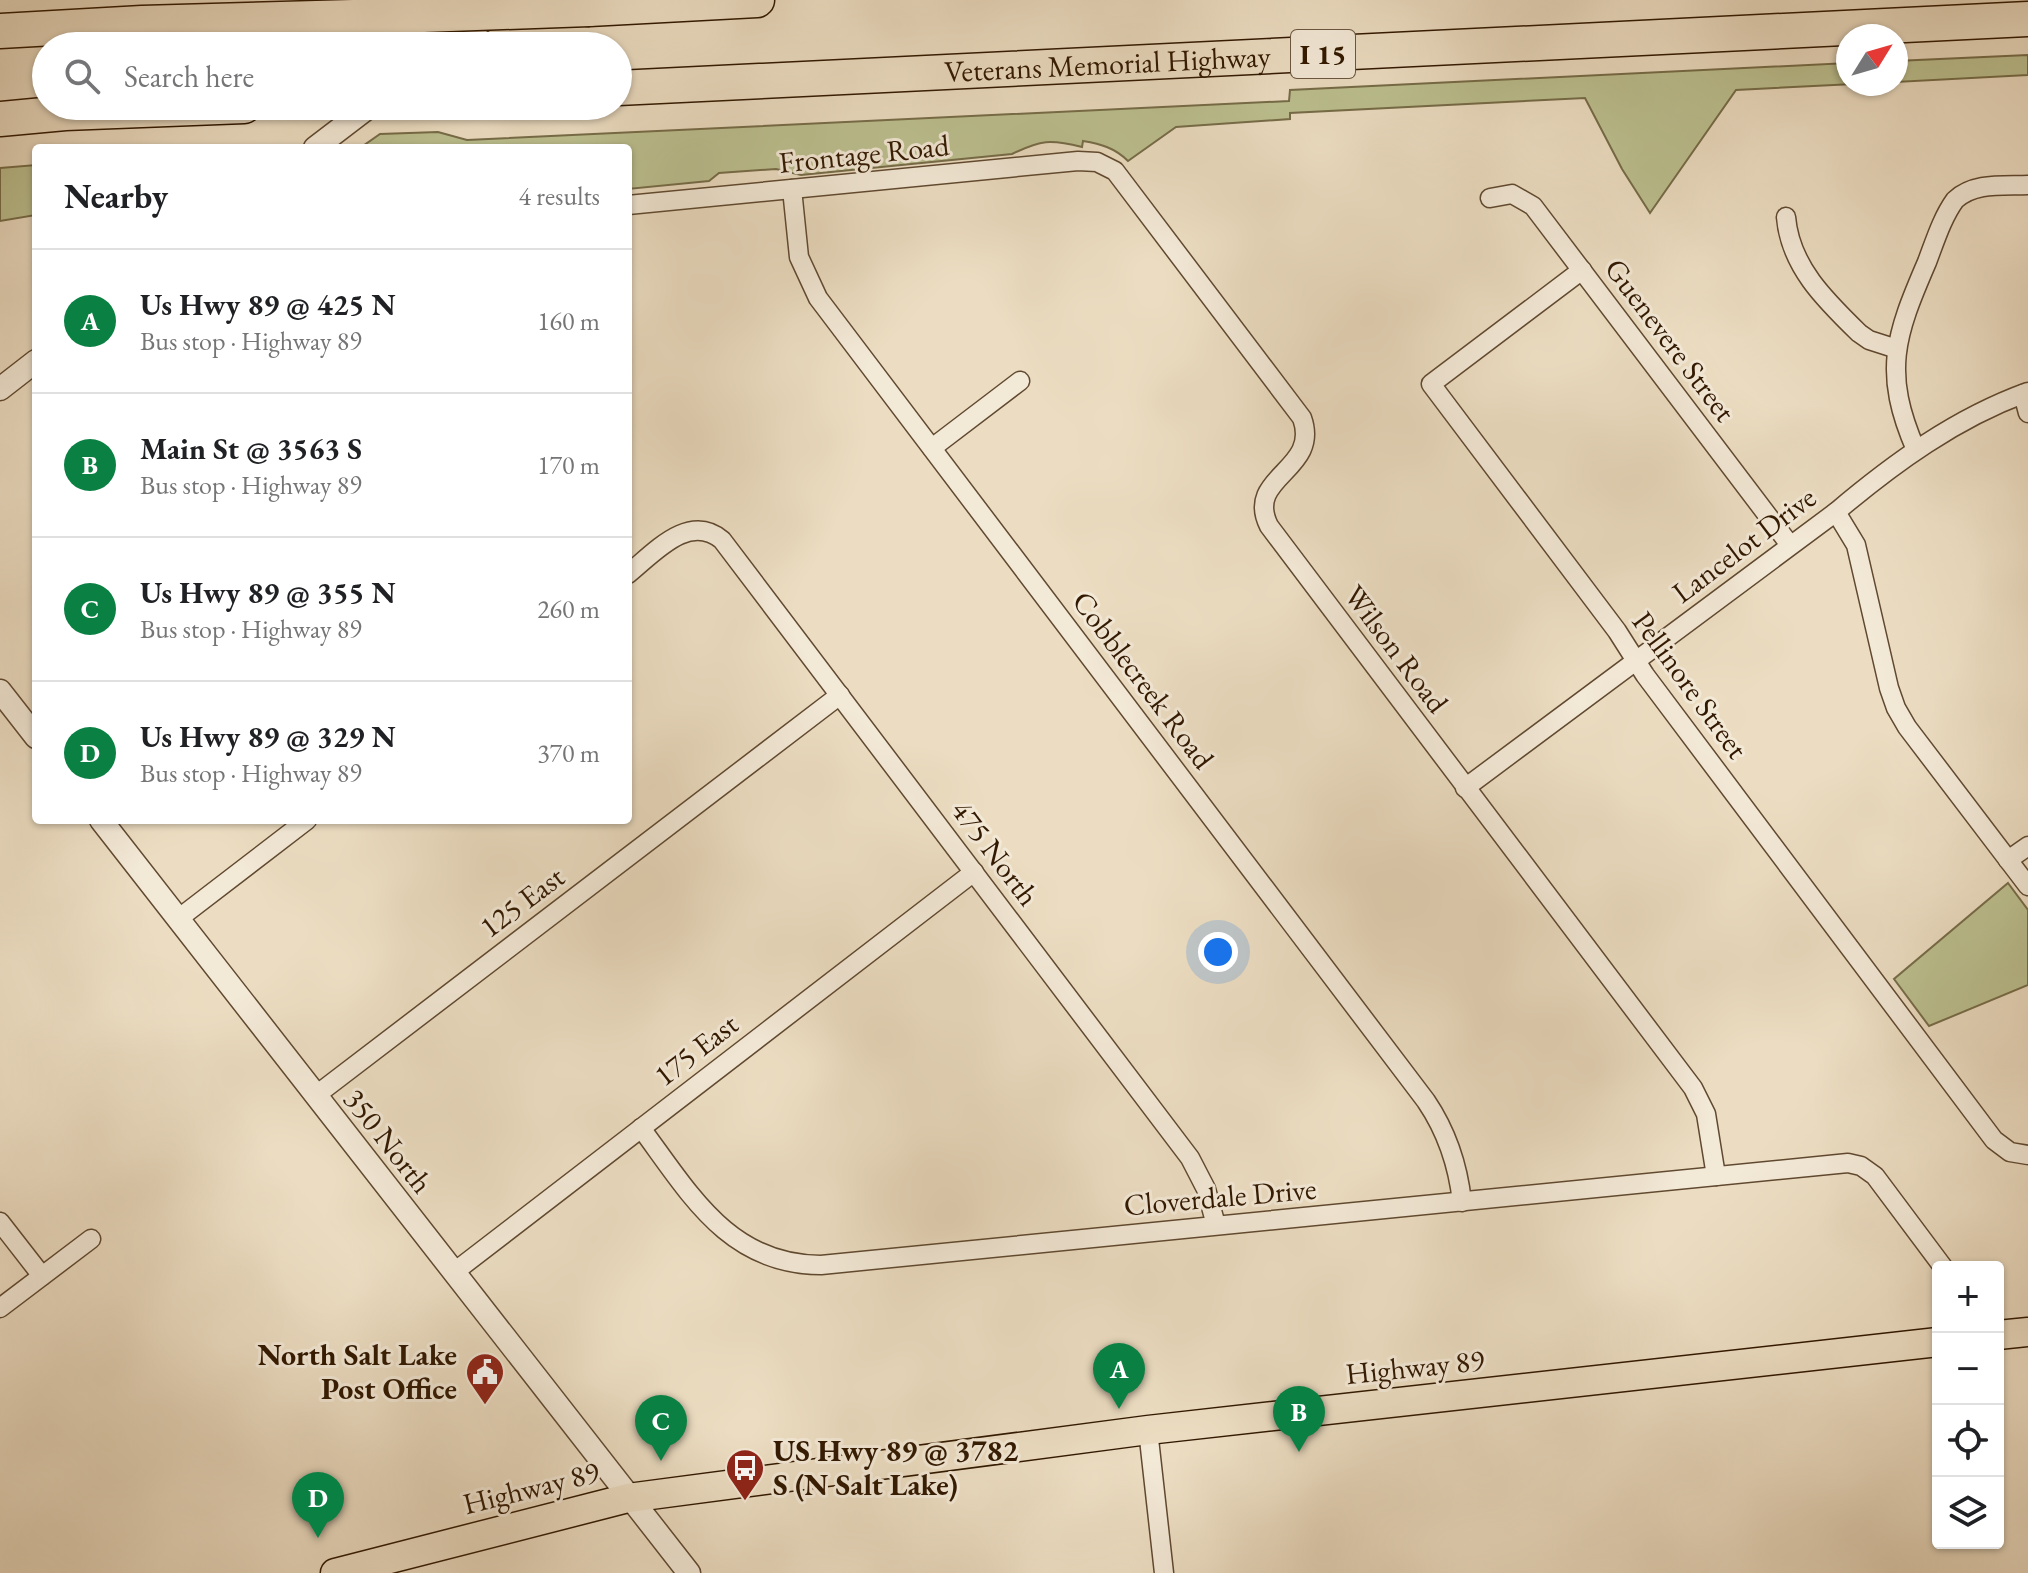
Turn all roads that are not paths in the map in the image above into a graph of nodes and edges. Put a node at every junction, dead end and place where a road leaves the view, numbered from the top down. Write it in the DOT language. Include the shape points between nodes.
graph roads {
  1 [pos="510,0"];
  2 [pos="757,0"];
  3 [pos="2028,19"];
  4 [pos="0,31"];
  5 [pos="468,32"];
  6 [pos="632,87"];
  7 [pos="32,116"];
  8 [pos="0,119"];
  9 [pos="352,120"];
  10 [pos="320,144"];
  11 [pos="1105,165"];
  12 [pos="2028,185"];
  13 [pos="792,189"];
  14 [pos="1490,198"];
  15 [pos="632,205"];
  16 [pos="1786,217"];
  17 [pos="1582,270"];
  18 [pos="1897,349"];
  19 [pos="32,364"];
  20 [pos="1020,381"];
  21 [pos="0,389"];
  22 [pos="2026,393"];
  23 [pos="2028,413"];
  24 [pos="932,448"];
  25 [pos="1916,450"];
  26 [pos="1836,512"];
  27 [pos="1790,545"];
  28 [pos="632,571"];
  29 [pos="1636,661"];
  30 [pos="0,691"];
  31 [pos="840,695"];
  32 [pos="32,732"];
  33 [pos="1465,788"];
  34 [pos="104,824"];
  35 [pos="302,824"];
  36 [pos="2028,846"];
  37 [pos="2008,860"];
  38 [pos="974,872"];
  39 [pos="2028,886"];
  40 [pos="178,919"];
  41 [pos="315,1096"];
  42 [pos="641,1128"];
  43 [pos="2028,1155"];
  44 [pos="1716,1176"];
  45 [pos="1462,1202"];
  46 [pos="0,1222"];
  47 [pos="1216,1225"];
  48 [pos="91,1239"];
  49 [pos="1939,1261"];
  50 [pos="453,1273"];
  51 [pos="42,1276"];
  52 [pos="0,1308"];
  53 [pos="2028,1332"];
  54 [pos="2004,1334"];
  55 [pos="1932,1343"];
  56 [pos="1148,1430"];
  57 [pos="628,1498"];
  58 [pos="335,1573"];
  59 [pos="689,1573"];
  60 [pos="1164,1573"];
  1 -- 5 [label="street"];
  2 -- 4 [label="highway, bridge"];
  3 -- 6 [label="highway, Veterans Memorial Highway / I 15"];
  7 -- 8 [label="highway"];
  9 -- 10 [label="street"];
  11 -- 13 [label="street, Frontage Road" via="1078,161"];
  11 -- 33 [label="street, Wilson Road" via="1119,175 1302,418 1302,450 1266,494 1265,518"];
  12 -- 18 [label="street" via="1976,188 1955,200 1902,321"];
  13 -- 15 [label="street, Frontage Road"];
  13 -- 24 [label="street, Cobblecreek Road" via="795,244 810,285"];
  14 -- 17 [label="street, Guenevere Street" via="1524,198"];
  16 -- 18 [label="street" via="1791,247 1807,276 1859,333"];
  17 -- 27 [label="street, Guenevere Street"];
  17 -- 29 [label="street, Pellinore Street" via="1431,384"];
  18 -- 25 [label="street" via="1900,407"];
  19 -- 21 [label="street"];
  20 -- 24 [label="street"];
  22 -- 23 [label="street"];
  22 -- 25 [label="street, Lancelot Drive"];
  24 -- 45 [label="street, Cobblecreek Road" via="1426,1101 1455,1160"];
  25 -- 26 [label="street, Lancelot Drive"];
  26 -- 27 [label="street, Lancelot Drive"];
  26 -- 37 [label="street" via="1856,545 1896,708"];
  27 -- 29 [label="street, Lancelot Drive"];
  28 -- 31 [label="street, 475 North" via="677,536 697,529 714,533"];
  29 -- 33 [label="street, Lancelot Drive"];
  29 -- 43 [label="street, Pellinore Street" via="1994,1140 2010,1152"];
  30 -- 32 [label="street"];
  31 -- 38 [label="street, 475 North"];
  31 -- 41 [label="street, 125 East"];
  33 -- 44 [label="street, Wilson Road" via="1698,1096"];
  34 -- 40 [label="street, 350 North"];
  35 -- 40 [label="street"];
  36 -- 37 [label="street"];
  37 -- 39 [label="street"];
  38 -- 42 [label="street, 175 East"];
  38 -- 47 [label="street, 475 North" via="1190,1158"];
  40 -- 41 [label="street, 350 North"];
  41 -- 50 [label="street, 350 North"];
  42 -- 47 [label="street, Cloverdale Drive" via="718,1225 743,1245 785,1263 821,1265"];
  42 -- 50 [label="street, 175 East"];
  44 -- 45 [label="street, Cloverdale Drive"];
  44 -- 49 [label="street, Cloverdale Drive" via="1840,1163 1861,1166 1875,1176"];
  45 -- 47 [label="street, Cloverdale Drive"];
  46 -- 51 [label="street"];
  48 -- 51 [label="street"];
  50 -- 57 [label="street, 350 North"];
  51 -- 52 [label="street"];
  53 -- 54 [label="main road"];
  55 -- 56 [label="main road, Highway 89"];
  56 -- 57 [label="main road, Highway 89"];
  56 -- 60 [label="street"];
  57 -- 58 [label="main road, Highway 89"];
  57 -- 59 [label="street, 350 North"];
}
